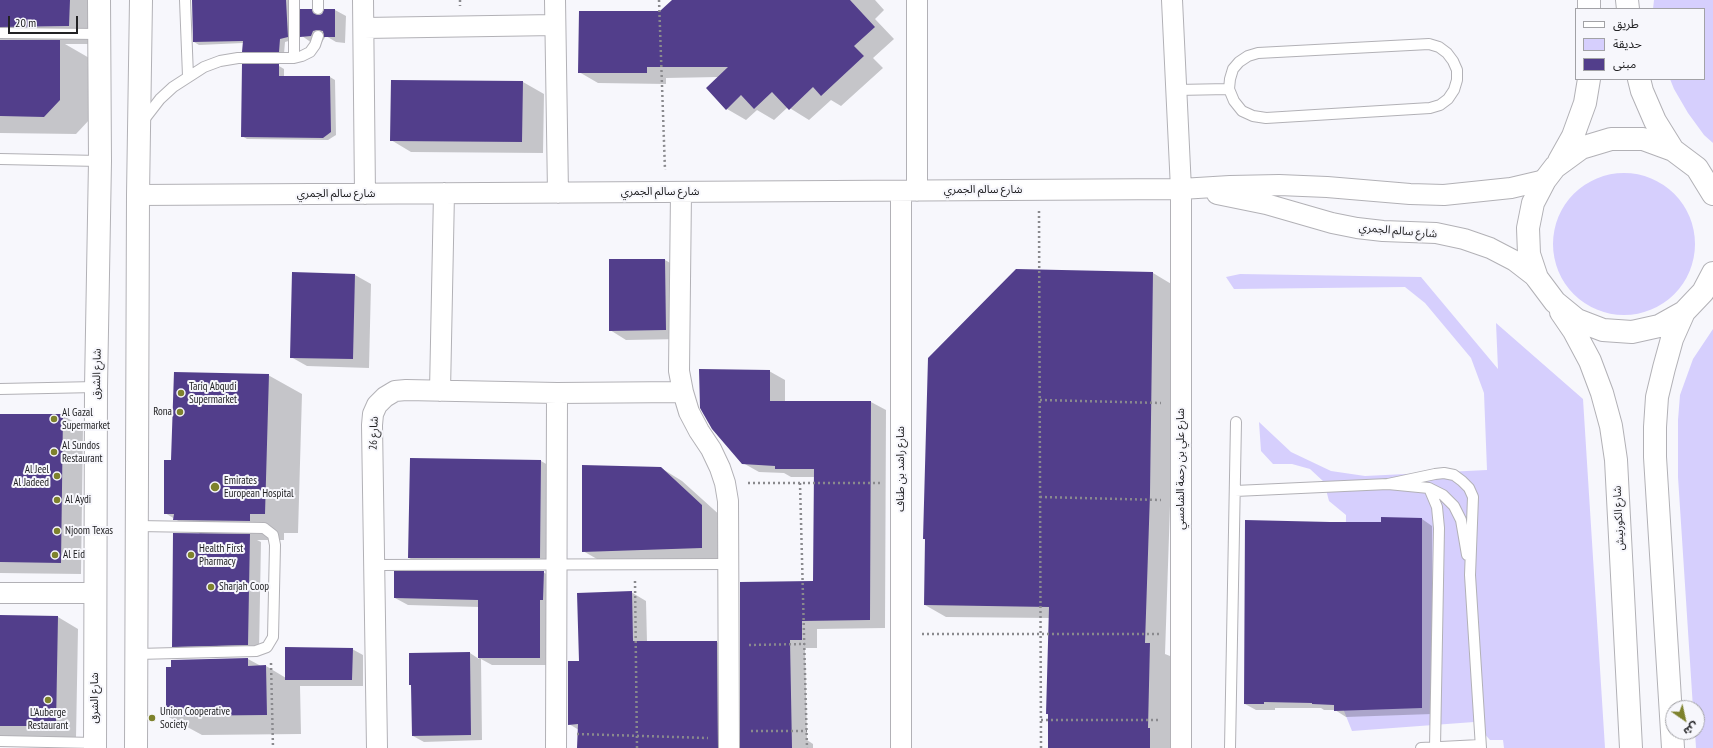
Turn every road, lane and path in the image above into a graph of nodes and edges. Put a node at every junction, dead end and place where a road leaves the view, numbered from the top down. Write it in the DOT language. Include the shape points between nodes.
graph roads {
  1 [pos="99,0"];
  2 [pos="141,0"];
  3 [pos="185,0"];
  4 [pos="294,0"];
  5 [pos="363,0"];
  6 [pos="555,0"];
  7 [pos="659,0"];
  8 [pos="917,0"];
  9 [pos="1172,0"];
  10 [pos="555,25"];
  11 [pos="364,28"];
  12 [pos="0,33"];
  13 [pos="99,34"];
  14 [pos="318,36"];
  15 [pos="294,58"];
  16 [pos="188,76"];
  17 [pos="1589,80"];
  18 [pos="1639,80"];
  19 [pos="1229,89"];
  20 [pos="1176,90"];
  21 [pos="139,128"];
  22 [pos="1673,150"];
  23 [pos="0,159"];
  24 [pos="100,161"];
  25 [pos="1705,172"];
  26 [pos="1550,174"];
  27 [pos="1181,189"];
  28 [pos="1039,190"];
  29 [pos="909,191"];
  30 [pos="673,192"];
  31 [pos="558,193"];
  32 [pos="365,194"];
  33 [pos="444,194"];
  34 [pos="1713,194"];
  35 [pos="138,195"];
  36 [pos="1713,272"];
  37 [pos="1537,278"];
  38 [pos="1708,291"];
  39 [pos="1555,302"];
  40 [pos="1684,312"];
  41 [pos="96,387"];
  42 [pos="0,389"];
  43 [pos="440,391"];
  44 [pos="683,392"];
  45 [pos="557,393"];
  46 [pos="1040,400"];
  47 [pos="1181,404"];
  48 [pos="1236,422"];
  49 [pos="725,483"];
  50 [pos="800,483"];
  51 [pos="901,483"];
  52 [pos="1388,484"];
  53 [pos="1429,488"];
  54 [pos="1235,491"];
  55 [pos="1040,497"];
  56 [pos="1181,501"];
  57 [pos="137,526"];
  58 [pos="557,564"];
  59 [pos="635,564"];
  60 [pos="728,564"];
  61 [pos="375,565"];
  62 [pos="1470,575"];
  63 [pos="0,593"];
  64 [pos="95,593"];
  65 [pos="901,634"];
  66 [pos="1041,634"];
  67 [pos="1181,634"];
  68 [pos="271,643"];
  69 [pos="805,644"];
  70 [pos="728,645"];
  71 [pos="137,654"];
  72 [pos="1041,720"];
  73 [pos="1181,720"];
  74 [pos="807,730"];
  75 [pos="637,735"];
  76 [pos="728,739"];
  77 [pos="556,740"];
  78 [pos="0,741"];
  79 [pos="95,746"];
  80 [pos="1480,746"];
  81 [pos="1435,747"];
  82 [pos="136,748"];
  83 [pos="273,748"];
  84 [pos="377,748"];
  85 [pos="637,748"];
  86 [pos="807,748"];
  87 [pos="901,748"];
  88 [pos="1041,748"];
  89 [pos="1181,748"];
  90 [pos="1230,748"];
  91 [pos="1421,748"];
  92 [pos="1631,748"];
  93 [pos="1673,748"];
  1 -- 13 [label="main road, شارع الشرق"];
  2 -- 21 [label="main road"];
  3 -- 16 [label="lane"];
  4 -- 15 [label="lane"];
  5 -- 11 [label="street"];
  6 -- 10 [label="street"];
  7 -- 30 [label="path"];
  8 -- 29 [label="street, شارع راشد بن طناف"];
  9 -- 20 [label="street, شارع علي بن رحمة الشامسي"];
  10 -- 11 [label="street"];
  10 -- 31 [label="street"];
  11 -- 32 [label="street"];
  12 -- 13 [label="lane"];
  13 -- 24 [label="main road, شارع الشرق"];
  14 -- 15 [label="lane" via="310,52"];
  15 -- 16 [label="lane" via="238,58 220,61"];
  16 -- 21 [label="lane" via="160,99"];
  17 -- 26 [label="main road" via="1585,103 1573,136"];
  18 -- 22 [label="main road" via="1655,122"];
  19 -- 19 [label="lane" via="1242,111 1266,118 1430,108 1440,104 1454,90 1457,70 1448,53 1429,44 1258,53 1239,62 1233,70"];
  19 -- 20 [label="lane"];
  20 -- 27 [label="street, شارع علي بن رحمة الشامسي"];
  21 -- 35 [label="main road"];
  22 -- 25 [label="main road"];
  22 -- 26 [label="main road" via="1643,139 1611,139 1581,148"];
  23 -- 24 [label="lane"];
  24 -- 41 [label="main road, شارع الشرق"];
  25 -- 34 [label="main road"];
  26 -- 27 [label="street, شارع سالم الجمري" via="1512,188 1444,195 1279,185"];
  26 -- 37 [label="main road" via="1533,203 1528,228 1529,254"];
  27 -- 28 [label="street, شارع سالم الجمري"];
  27 -- 37 [label="street, شارع سالم الجمري" via="1266,204 1357,228 1436,233 1464,238 1515,261"];
  27 -- 47 [label="street, شارع علي بن رحمة الشامسي"];
  28 -- 29 [label="street, شارع سالم الجمري"];
  28 -- 46 [label="path"];
  29 -- 30 [label="street, شارع سالم الجمري"];
  29 -- 51 [label="street, شارع راشد بن طناف"];
  30 -- 31 [label="street, شارع سالم الجمري"];
  30 -- 44 [label="street" via="679,371"];
  31 -- 33 [label="street, شارع سالم الجمري"];
  32 -- 33 [label="street, شارع سالم الجمري"];
  32 -- 35 [label="street, شارع سالم الجمري"];
  33 -- 43 [label="street"];
  35 -- 57 [label="main road"];
  36 -- 38 [label="main road"];
  37 -- 39 [label="main road"];
  38 -- 40 [label="main road"];
  39 -- 40 [label="main road" via="1577,320 1604,330 1632,332 1659,326"];
  39 -- 92 [label="main road, شارع الكورنيش" via="1590,361 1611,426 1616,468"];
  40 -- 93 [label="main road" via="1672,339 1664,368 1657,397 1655,427"];
  41 -- 42 [label="lane"];
  41 -- 64 [label="main road, شارع الشرق"];
  43 -- 45 [label="street, شارع 26"];
  43 -- 61 [label="street, شارع 26" via="395,391 377,404 373,414"];
  44 -- 45 [label="street, شارع 26"];
  44 -- 49 [label="street" via="689,412 711,449"];
  45 -- 58 [label="street"];
  46 -- 47 [label="path"];
  46 -- 55 [label="path"];
  47 -- 56 [label="street, شارع علي بن رحمة الشامسي"];
  48 -- 54 [label="lane"];
  49 -- 50 [label="path"];
  49 -- 60 [label="street" via="728,501"];
  50 -- 51 [label="path"];
  50 -- 69 [label="path"];
  51 -- 65 [label="street, شارع راشد بن طناف"];
  52 -- 53 [label="lane"];
  52 -- 54 [label="lane"];
  52 -- 62 [label="lane" via="1444,473 1454,475 1469,488 1473,497"];
  53 -- 62 [label="lane" via="1443,495 1454,506 1461,520"];
  53 -- 81 [label="lane" via="1437,507 1439,523"];
  54 -- 90 [label="lane"];
  55 -- 56 [label="path"];
  55 -- 66 [label="path"];
  56 -- 67 [label="street, شارع علي بن رحمة الشامسي"];
  57 -- 68 [label="lane" via="258,528 269,531 273,535 275,545"];
  57 -- 71 [label="main road"];
  58 -- 59 [label="lane"];
  58 -- 61 [label="lane"];
  58 -- 77 [label="street"];
  59 -- 60 [label="lane"];
  59 -- 75 [label="path"];
  60 -- 70 [label="street"];
  61 -- 84 [label="street, شارع 26"];
  62 -- 80 [label="lane"];
  63 -- 64 [label="street"];
  64 -- 79 [label="main road, شارع الشرق"];
  65 -- 66 [label="path"];
  65 -- 87 [label="street, شارع راشد بن طناف"];
  66 -- 67 [label="path"];
  66 -- 72 [label="path"];
  67 -- 73 [label="street, شارع علي بن رحمة الشامسي"];
  68 -- 71 [label="lane" via="267,648 256,651"];
  68 -- 83 [label="path"];
  69 -- 70 [label="path"];
  69 -- 74 [label="path"];
  70 -- 76 [label="street"];
  71 -- 82 [label="main road"];
  72 -- 73 [label="path"];
  72 -- 88 [label="path"];
  73 -- 89 [label="street, شارع علي بن رحمة الشامسي"];
  74 -- 76 [label="path"];
  74 -- 86 [label="path"];
  75 -- 76 [label="path"];
  75 -- 77 [label="path"];
  75 -- 85 [label="path"];
  78 -- 79 [label="lane"];
  80 -- 81 [label="lane"];
  81 -- 91 [label="lane"];
}
